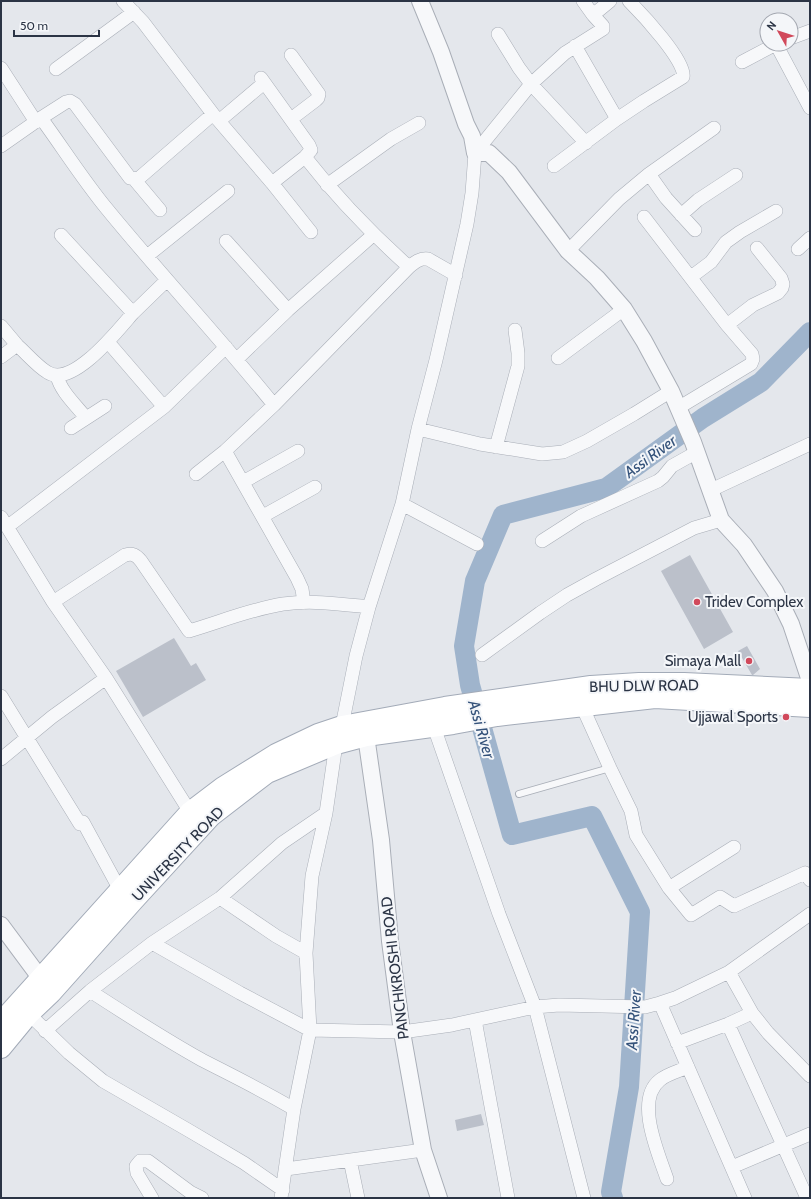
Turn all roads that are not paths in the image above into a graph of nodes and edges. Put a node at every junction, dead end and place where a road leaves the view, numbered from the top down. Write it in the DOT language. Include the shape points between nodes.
graph roads {
  1 [pos="122,1"];
  2 [pos="420,1"];
  3 [pos="583,1"];
  4 [pos="610,1"];
  5 [pos="629,1"];
  6 [pos="134,12"];
  7 [pos="593,15"];
  8 [pos="810,31"];
  9 [pos="498,34"];
  10 [pos="799,35"];
  11 [pos="575,46"];
  12 [pos="761,52"];
  13 [pos="780,52"];
  14 [pos="291,55"];
  15 [pos="742,62"];
  16 [pos="1,68"];
  17 [pos="56,69"];
  18 [pos="531,84"];
  19 [pos="810,108"];
  20 [pos="216,117"];
  21 [pos="291,119"];
  22 [pos="617,119"];
  23 [pos="38,120"];
  24 [pos="420,123"];
  25 [pos="714,128"];
  26 [pos="586,143"];
  27 [pos="1,146"];
  28 [pos="475,153"];
  29 [pos="305,157"];
  30 [pos="554,166"];
  31 [pos="649,174"];
  32 [pos="736,175"];
  33 [pos="134,179"];
  34 [pos="272,183"];
  35 [pos="327,185"];
  36 [pos="228,191"];
  37 [pos="160,210"];
  38 [pos="776,210"];
  39 [pos="681,215"];
  40 [pos="644,217"];
  41 [pos="695,230"];
  42 [pos="311,232"];
  43 [pos="61,235"];
  44 [pos="373,235"];
  45 [pos="810,238"];
  46 [pos="226,241"];
  47 [pos="757,248"];
  48 [pos="798,249"];
  49 [pos="568,251"];
  50 [pos="147,256"];
  51 [pos="409,267"];
  52 [pos="456,275"];
  53 [pos="691,278"];
  54 [pos="167,280"];
  55 [pos="624,309"];
  56 [pos="288,310"];
  57 [pos="133,313"];
  58 [pos="727,325"];
  59 [pos="1,326"];
  60 [pos="515,330"];
  61 [pos="108,342"];
  62 [pos="18,345"];
  63 [pos="226,347"];
  64 [pos="1,357"];
  65 [pos="558,358"];
  66 [pos="237,359"];
  67 [pos="57,376"];
  68 [pos="671,391"];
  69 [pos="274,405"];
  70 [pos="106,406"];
  71 [pos="164,407"];
  72 [pos="681,413"];
  73 [pos="86,418"];
  74 [pos="71,428"];
  75 [pos="418,429"];
  76 [pos="810,444"];
  77 [pos="496,447"];
  78 [pos="695,447"];
  79 [pos="225,451"];
  80 [pos="298,451"];
  81 [pos="196,474"];
  82 [pos="243,482"];
  83 [pos="315,488"];
  84 [pos="711,490"];
  85 [pos="402,504"];
  86 [pos="263,516"];
  87 [pos="722,520"];
  88 [pos="4,522"];
  89 [pos="542,541"];
  90 [pos="477,544"];
  91 [pos="53,602"];
  92 [pos="304,603"];
  93 [pos="369,607"];
  94 [pos="482,654"];
  95 [pos="106,678"];
  96 [pos="810,681"];
  97 [pos="810,689"];
  98 [pos="1,696"];
  99 [pos="582,706"];
  100 [pos="810,707"];
  101 [pos="497,716"];
  102 [pos="444,719"];
  103 [pos="339,735"];
  104 [pos="366,736"];
  105 [pos="28,737"];
  106 [pos="1,759"];
  107 [pos="610,768"];
  108 [pos="519,794"];
  109 [pos="190,812"];
  110 [pos="326,813"];
  111 [pos="734,847"];
  112 [pos="810,880"];
  113 [pos="669,888"];
  114 [pos="120,890"];
  115 [pos="220,898"];
  116 [pos="810,914"];
  117 [pos="1,925"];
  118 [pos="152,943"];
  119 [pos="306,953"];
  120 [pos="729,972"];
  121 [pos="46,986"];
  122 [pos="90,991"];
  123 [pos="660,1003"];
  124 [pos="534,1007"];
  125 [pos="752,1013"];
  126 [pos="29,1014"];
  127 [pos="475,1020"];
  128 [pos="1,1022"];
  129 [pos="728,1024"];
  130 [pos="310,1030"];
  131 [pos="45,1031"];
  132 [pos="402,1032"];
  133 [pos="678,1043"];
  134 [pos="1,1048"];
  135 [pos="688,1067"];
  136 [pos="810,1076"];
  137 [pos="294,1109"];
  138 [pos="810,1134"];
  139 [pos="783,1145"];
  140 [pos="423,1150"];
  141 [pos="350,1160"];
  142 [pos="732,1167"];
  143 [pos="286,1169"];
  144 [pos="667,1179"];
  145 [pos="282,1194"];
  146 [pos="152,1198"];
  147 [pos="202,1198"];
  148 [pos="358,1198"];
  149 [pos="439,1198"];
  150 [pos="508,1198"];
  151 [pos="584,1198"];
  152 [pos="745,1198"];
  153 [pos="807,1198"];
  1 -- 6 [label="street"];
  2 -- 28 [label="street" via="472,136"];
  3 -- 7 [label="street"];
  4 -- 7 [label="street"];
  5 -- 22 [label="street" via="664,41 684,74 680,80"];
  6 -- 17 [label="street"];
  6 -- 20 [label="street"];
  7 -- 11 [label="street" via="603,29"];
  8 -- 10 [label="street"];
  9 -- 18 [label="street"];
  11 -- 18 [label="street"];
  11 -- 22 [label="street"];
  12 -- 15 [label="street"];
  13 -- 19 [label="street"];
  14 -- 21 [label="street" via="318,94 318,98"];
  16 -- 23 [label="street"];
  18 -- 26 [label="street"];
  18 -- 28 [label="street"];
  20 -- 21 [label="street" via="262,80"];
  20 -- 33 [label="street" via="138,179"];
  20 -- 34 [label="street"];
  21 -- 29 [label="street" via="311,150"];
  22 -- 26 [label="street"];
  23 -- 27 [label="street"];
  23 -- 33 [label="street" via="66,102 75,104 130,178"];
  23 -- 50 [label="street"];
  24 -- 35 [label="street" via="392,139"];
  25 -- 31 [label="street"];
  26 -- 30 [label="street"];
  28 -- 49 [label="street" via="489,153 499,161"];
  28 -- 52 [label="street" via="472,193"];
  29 -- 34 [label="street"];
  29 -- 35 [label="street"];
  31 -- 39 [label="street"];
  31 -- 49 [label="street" via="618,199"];
  32 -- 39 [label="street" via="698,200"];
  33 -- 37 [label="street"];
  34 -- 42 [label="street"];
  35 -- 44 [label="street"];
  36 -- 50 [label="street"];
  38 -- 53 [label="street" via="726,242 711,262"];
  39 -- 41 [label="street"];
  40 -- 53 [label="street"];
  43 -- 57 [label="street"];
  44 -- 51 [label="street"];
  44 -- 56 [label="street"];
  45 -- 48 [label="street"];
  46 -- 56 [label="street"];
  47 -- 58 [label="street" via="781,278 782,288 778,293 753,305"];
  49 -- 55 [label="street" via="597,278"];
  50 -- 54 [label="street"];
  51 -- 52 [label="street" via="418,260 428,259"];
  51 -- 69 [label="street"];
  52 -- 75 [label="street"];
  53 -- 58 [label="street"];
  54 -- 57 [label="street"];
  54 -- 63 [label="street"];
  55 -- 65 [label="street"];
  55 -- 68 [label="street"];
  56 -- 66 [label="street"];
  57 -- 61 [label="street"];
  58 -- 72 [label="street" via="752,354 751,364"];
  59 -- 62 [label="street"];
  60 -- 77 [label="street" via="518,366"];
  61 -- 67 [label="street" via="79,368"];
  61 -- 71 [label="street"];
  62 -- 64 [label="street"];
  62 -- 67 [label="street" via="47,373"];
  63 -- 66 [label="street"];
  63 -- 71 [label="street"];
  66 -- 69 [label="street"];
  67 -- 73 [label="street" via="59,384"];
  68 -- 72 [label="street"];
  68 -- 77 [label="street" via="587,441 563,452 542,454"];
  69 -- 79 [label="street"];
  70 -- 73 [label="street"];
  71 -- 88 [label="street"];
  72 -- 78 [label="street"];
  73 -- 74 [label="street"];
  75 -- 77 [label="street"];
  75 -- 85 [label="street"];
  76 -- 84 [label="street"];
  78 -- 84 [label="street"];
  78 -- 89 [label="street" via="658,481 581,516"];
  79 -- 81 [label="street"];
  79 -- 82 [label="street"];
  80 -- 82 [label="street"];
  82 -- 86 [label="street"];
  83 -- 86 [label="street"];
  84 -- 87 [label="street"];
  85 -- 90 [label="street"];
  85 -- 93 [label="street"];
  86 -- 92 [label="street" via="297,578"];
  87 -- 94 [label="street" via="694,528 596,578"];
  87 -- 96 [label="street" via="744,546 775,591 791,624"];
  88 -- 91 [label="street"];
  91 -- 92 [label="street" via="131,553 141,562 189,632 258,610 284,604"];
  91 -- 95 [label="street"];
  92 -- 93 [label="street"];
  93 -- 103 [label="street"];
  95 -- 105 [label="street"];
  95 -- 109 [label="street"];
  97 -- 102 [label="main road, BHU DLW ROAD" via="684,683 591,686 480,702"];
  98 -- 105 [label="street"];
  99 -- 100 [label="main road, BHU DLW ROAD" via="655,698"];
  99 -- 101 [label="main road, BHU DLW ROAD"];
  99 -- 107 [label="street"];
  101 -- 102 [label="main road, UNIVERSITY ROAD"];
  102 -- 103 [label="main road"];
  102 -- 104 [label="main road, UNIVERSITY ROAD"];
  102 -- 124 [label="street" via="499,914"];
  103 -- 104 [label="main road, UNIVERSITY ROAD"];
  103 -- 109 [label="main road" via="318,734 276,754 223,787"];
  103 -- 110 [label="street"];
  103 -- 121 [label="main road, UNIVERSITY ROAD" via="267,773 212,816 134,900"];
  104 -- 132 [label="street, PANCHKROSHI ROAD" via="381,840"];
  105 -- 106 [label="street"];
  105 -- 114 [label="street"];
  107 -- 108 [label="lane"];
  107 -- 113 [label="street" via="631,811 636,835"];
  109 -- 114 [label="main road"];
  110 -- 115 [label="street" via="282,843"];
  110 -- 119 [label="street" via="312,876"];
  111 -- 113 [label="street"];
  112 -- 113 [label="street" via="805,873 734,906 720,897 691,915"];
  114 -- 121 [label="main road"];
  115 -- 118 [label="street"];
  115 -- 119 [label="street"];
  116 -- 120 [label="street"];
  117 -- 121 [label="street"];
  118 -- 122 [label="street"];
  118 -- 130 [label="street"];
  119 -- 130 [label="street"];
  120 -- 123 [label="street"];
  120 -- 125 [label="street"];
  121 -- 126 [label="main road, UNIVERSITY ROAD"];
  121 -- 128 [label="main road"];
  122 -- 131 [label="street"];
  122 -- 137 [label="street" via="138,1022"];
  123 -- 124 [label="street" via="645,1007"];
  123 -- 133 [label="street"];
  124 -- 127 [label="street"];
  124 -- 151 [label="street"];
  125 -- 129 [label="street"];
  125 -- 136 [label="street"];
  126 -- 131 [label="street"];
  126 -- 134 [label="main road, UNIVERSITY ROAD"];
  127 -- 132 [label="street"];
  127 -- 150 [label="street"];
  129 -- 133 [label="street"];
  129 -- 139 [label="street"];
  130 -- 132 [label="street"];
  130 -- 137 [label="street"];
  131 -- 145 [label="street" via="103,1081 244,1163"];
  132 -- 140 [label="street, PANCHKROSHI ROAD"];
  133 -- 135 [label="street"];
  135 -- 142 [label="street"];
  135 -- 144 [label="street" via="660,1079 651,1093 648,1106 650,1128"];
  137 -- 143 [label="street"];
  138 -- 139 [label="street"];
  139 -- 142 [label="street"];
  139 -- 153 [label="street"];
  140 -- 141 [label="street"];
  140 -- 149 [label="street, PANCHKROSHI ROAD"];
  141 -- 143 [label="street"];
  141 -- 148 [label="street"];
  142 -- 152 [label="street"];
  143 -- 145 [label="street"];
  146 -- 147 [label="street" via="136,1173 136,1166 140,1161 148,1161"];
}
